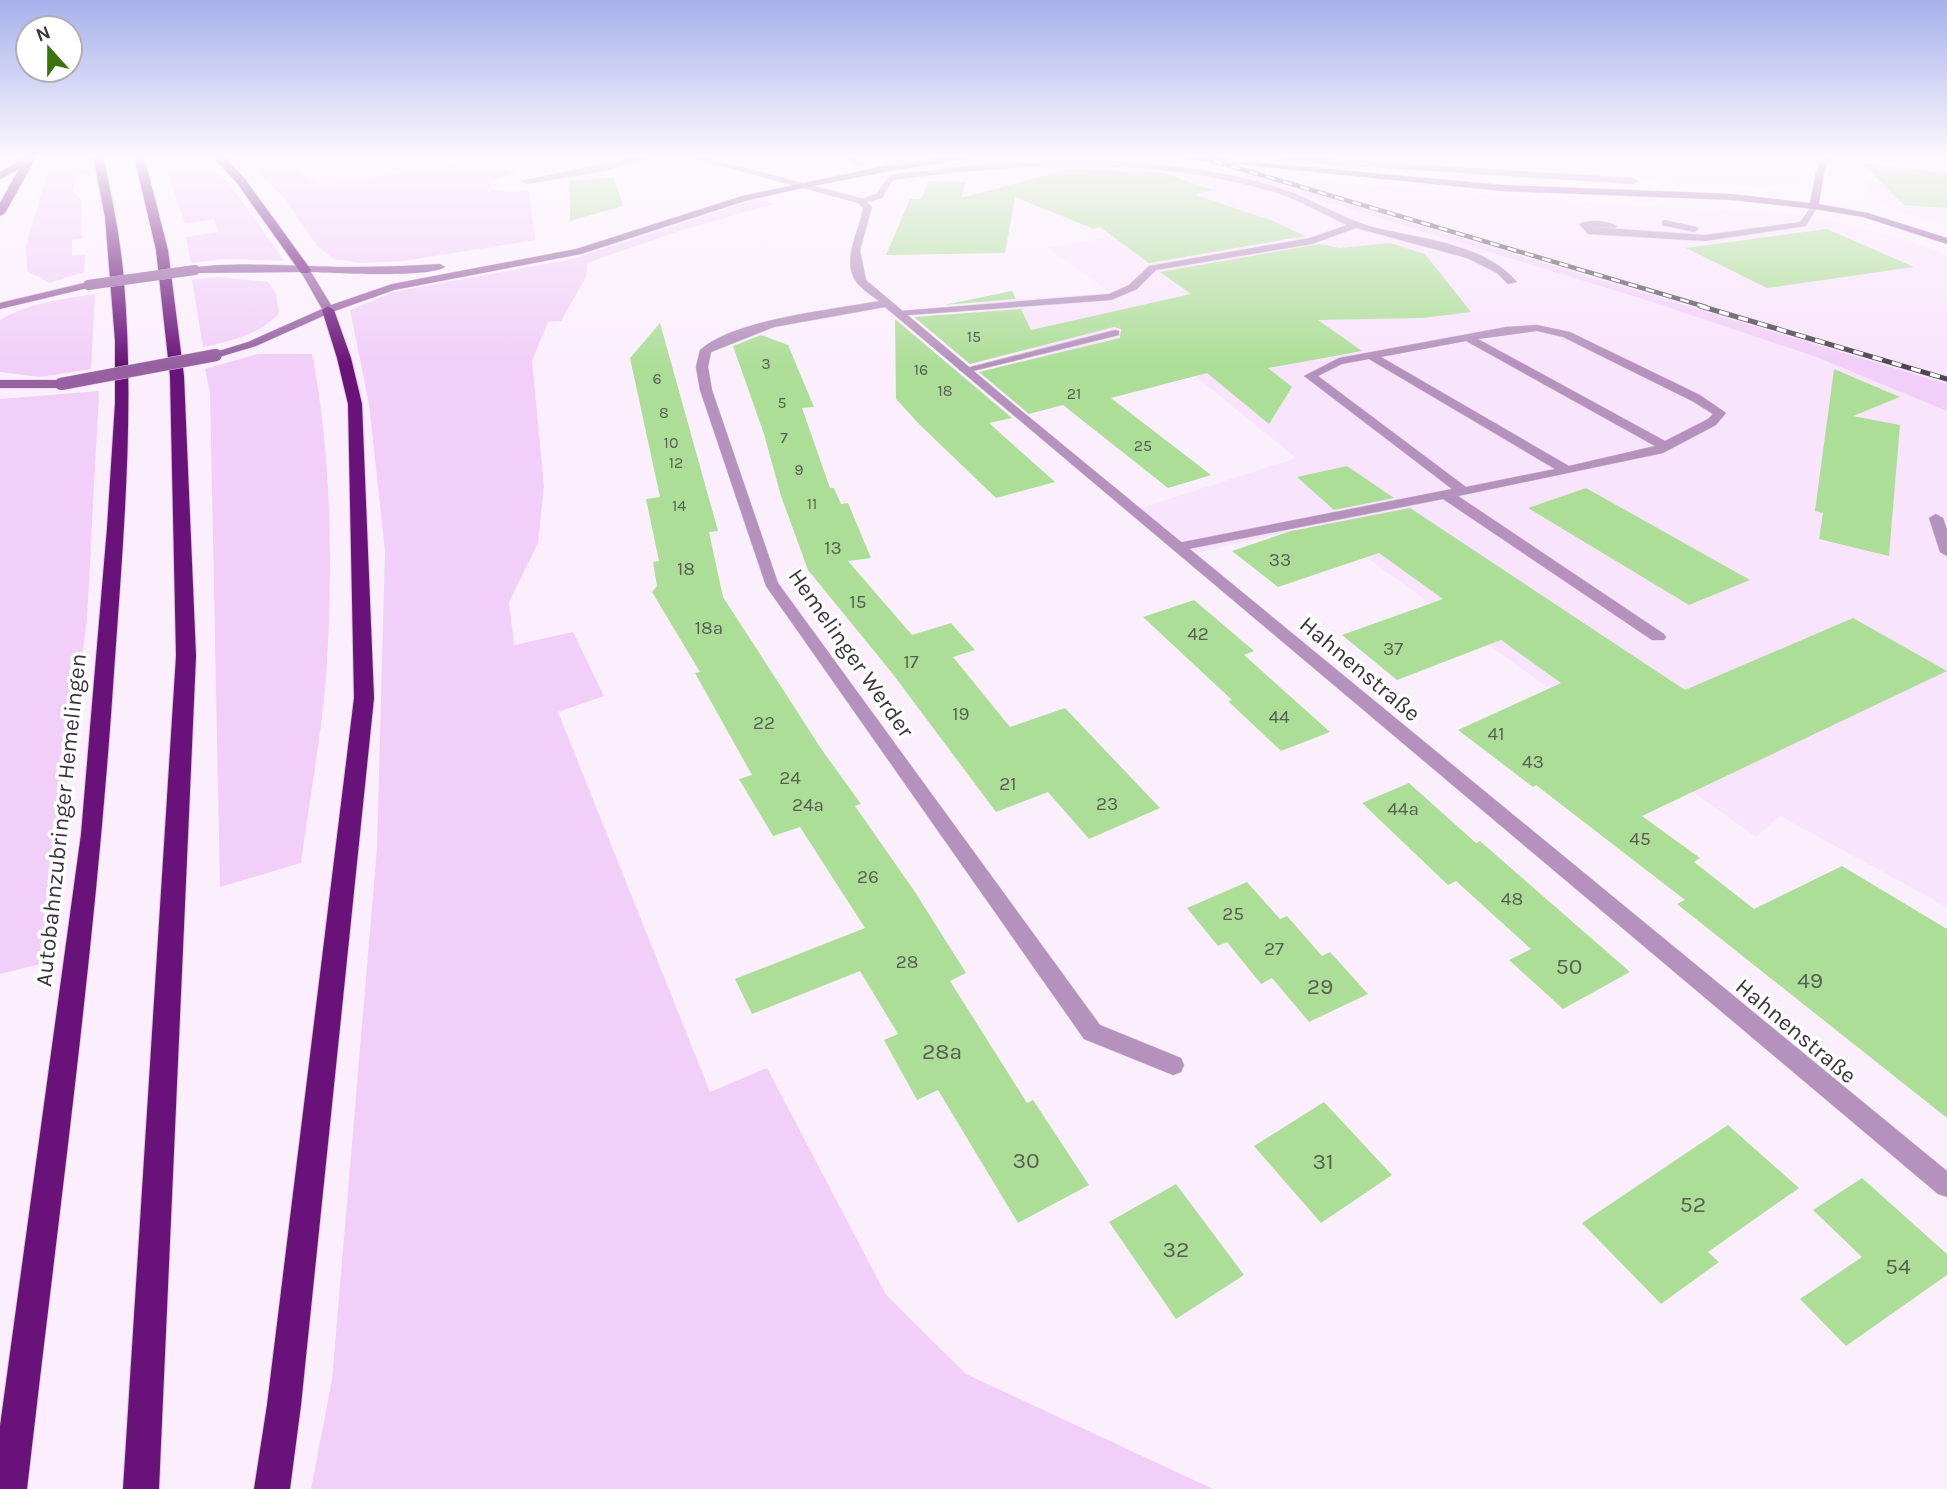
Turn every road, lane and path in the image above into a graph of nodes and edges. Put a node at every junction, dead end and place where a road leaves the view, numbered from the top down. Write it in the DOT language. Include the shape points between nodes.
graph roads {
  1 [pos="112,225"];
  2 [pos="156,225"];
  3 [pos="273,225"];
  4 [pos="626,225"];
  5 [pos="660,225"];
  6 [pos="864,225"];
  7 [pos="1353,225"];
  8 [pos="1362,225"];
  9 [pos="1585,225"];
  10 [pos="1793,225"];
  11 [pos="1897,225"];
  12 [pos="1668,226"];
  13 [pos="1748,232"];
  14 [pos="1947,241"];
  15 [pos="305,270"];
  16 [pos="1512,282"];
  17 [pos="0,306"];
  18 [pos="894,309"];
  19 [pos="328,310"];
  20 [pos="1115,333"];
  21 [pos="1467,337"];
  22 [pos="1370,355"];
  23 [pos="965,370"];
  24 [pos="0,384"];
  25 [pos="1666,446"];
  26 [pos="1568,471"];
  27 [pos="1462,490"];
  28 [pos="1445,494"];
  29 [pos="1936,518"];
  30 [pos="1178,547"];
  31 [pos="1947,552"];
  32 [pos="1658,637"];
  33 [pos="1173,1065"];
  34 [pos="1947,1186"];
  35 [pos="9,1489"];
  36 [pos="141,1489"];
  37 [pos="272,1489"];
  1 -- 35 [label="highway, Autobahnzubringer Hemelingen" via="122,387 120,481 92,832"];
  2 -- 36 [label="highway" via="177,376 186,656"];
  3 -- 15 [label="highway"];
  4 -- 15 [label="main road" via="565,246 494,260 416,269"];
  5 -- 19 [label="main road" via="578,252 392,287"];
  6 -- 18 [label="street, Hahnenstraße" via="854,265 861,281"];
  7 -- 18 [label="street" via="1312,241 1153,268 1111,297"];
  8 -- 16 [label="street" via="1477,257"];
  9 -- 13 [label="street" via="1588,231 1705,238"];
  10 -- 13 [label="street"];
  11 -- 14 [label="main road"];
  12 -- 13 [label="street"];
  15 -- 17 [label="main road, bridge" via="195,270 88,285"];
  15 -- 19 [label="main road"];
  18 -- 23 [label="street, Hahnenstraße"];
  18 -- 33 [label="street, Hemelinger Werder" via="757,328 706,350 702,367 706,390 771,583 1091,1032"];
  19 -- 24 [label="main road, bridge" via="216,355 61,384"];
  19 -- 37 [label="highway" via="355,404 364,698"];
  20 -- 23 [label="street"];
  21 -- 22 [label="street"];
  21 -- 25 [label="street"];
  21 -- 25 [label="street" via="1537,328 1566,334 1720,413 1712,422"];
  22 -- 26 [label="street"];
  22 -- 27 [label="street" via="1339,360 1310,376"];
  23 -- 30 [label="street, Hahnenstraße"];
  25 -- 26 [label="street"];
  26 -- 27 [label="street"];
  27 -- 28 [label="street"];
  28 -- 30 [label="street"];
  28 -- 32 [label="street"];
  29 -- 31 [label="street"];
  30 -- 34 [label="street, Hahnenstraße"];
}
